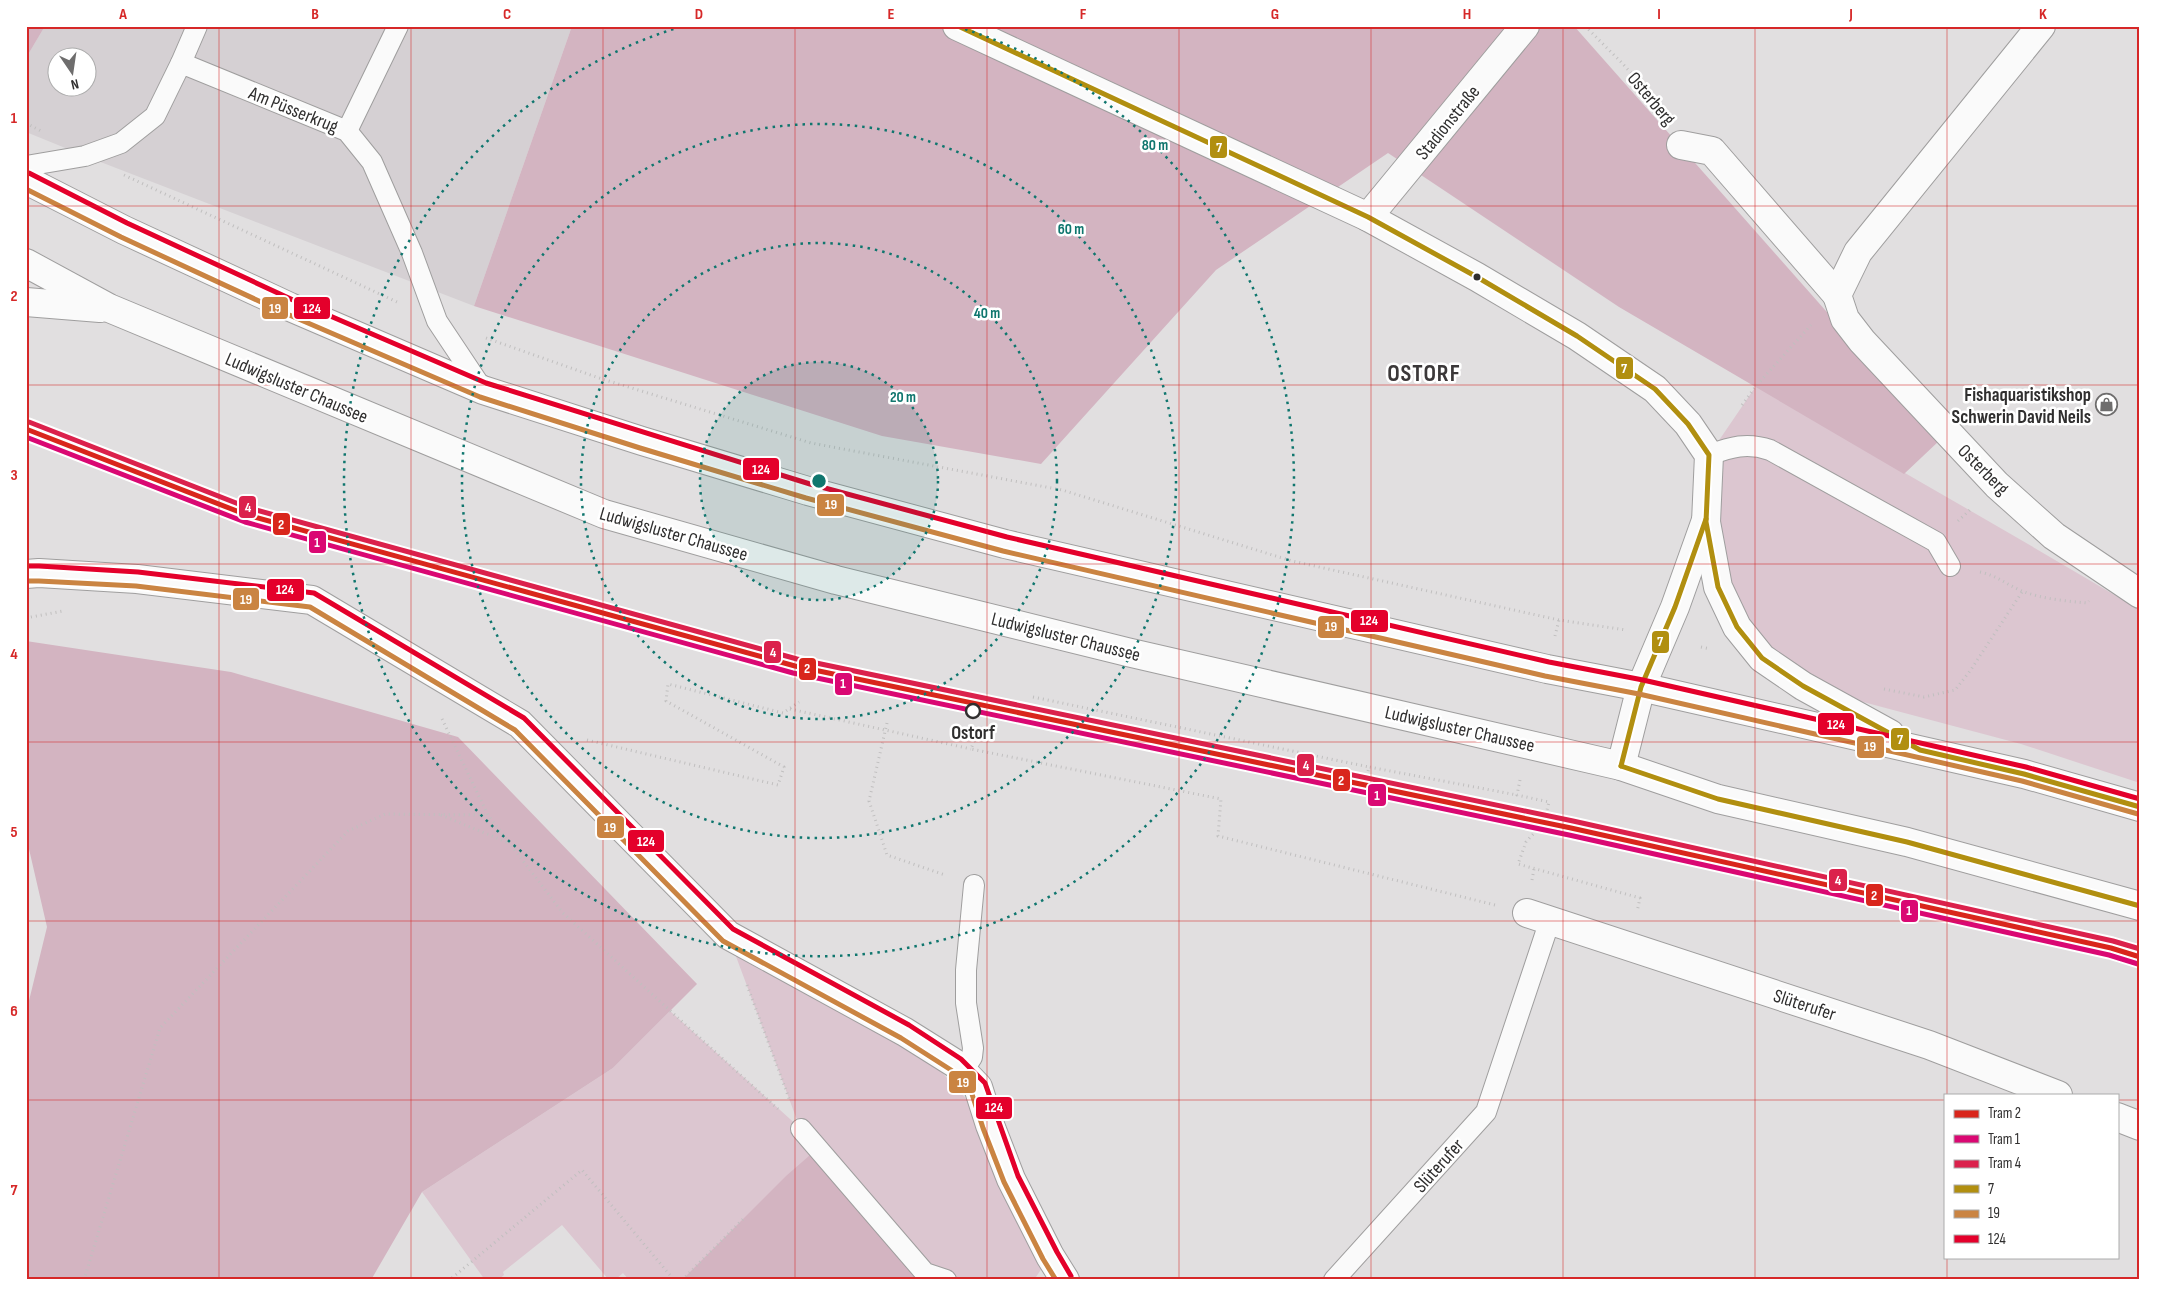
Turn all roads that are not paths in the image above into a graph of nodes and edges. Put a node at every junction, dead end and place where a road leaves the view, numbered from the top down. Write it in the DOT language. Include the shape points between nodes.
graph roads {
  1 [pos="197,26"];
  2 [pos="398,26"];
  3 [pos="957,26"];
  4 [pos="1525,26"];
  5 [pos="2041,26"];
  6 [pos="181,63"];
  7 [pos="346,131"];
  8 [pos="1681,145"];
  9 [pos="26,166"];
  10 [pos="26,180"];
  11 [pos="1368,217"];
  12 [pos="26,263"];
  13 [pos="1838,295"];
  14 [pos="26,302"];
  15 [pos="109,308"];
  16 [pos="483,390"];
  17 [pos="1709,456"];
  18 [pos="1706,522"];
  19 [pos="1950,566"];
  20 [pos="26,574"];
  21 [pos="2140,594"];
  22 [pos="1641,687"];
  23 [pos="1920,750"];
  24 [pos="1621,766"];
  25 [pos="2140,807"];
  26 [pos="974,885"];
  27 [pos="2140,906"];
  28 [pos="1539,916"];
  29 [pos="963,1071"];
  30 [pos="2055,1094"];
  31 [pos="2118,1117"];
  32 [pos="2140,1126"];
  33 [pos="801,1129"];
  34 [pos="946,1280"];
  35 [pos="1065,1280"];
  36 [pos="1334,1280"];
  1 -- 6 [label="lane"];
  2 -- 7 [label="lane"];
  3 -- 11 [label="street"];
  4 -- 11 [label="street, Stadionstraße"];
  5 -- 13 [label="street" via="1858,252"];
  6 -- 7 [label="lane, Am Püsserkrug"];
  6 -- 9 [label="lane" via="155,116 121,143 85,156"];
  7 -- 16 [label="lane, Am Püsserkrug" via="372,162 412,253 437,321"];
  8 -- 13 [label="street, Osterberg" via="1712,151"];
  10 -- 16 [label="street" via="124,230 290,307"];
  11 -- 17 [label="street" via="1577,336 1655,389 1688,424"];
  12 -- 15 [label="street, Ludwigsluster Chaussee"];
  13 -- 21 [label="street, Osterberg" via="1845,319 1862,342 1997,485 2054,536"];
  14 -- 15 [label="street"];
  15 -- 24 [label="street, Ludwigsluster Chaussee" via="604,514 836,580"];
  16 -- 22 [label="street" via="808,491 1005,544 1547,669"];
  17 -- 18 [label="street"];
  17 -- 19 [label="lane" via="1736,446 1770,450 1936,542"];
  18 -- 22 [label="street"];
  18 -- 23 [label="street" via="1718,587 1737,628 1762,658 1803,686"];
  20 -- 29 [label="street" via="137,579 312,600 520,724 728,935 905,1032"];
  22 -- 23 [label="street"];
  22 -- 24 [label="street"];
  23 -- 25 [label="street" via="2024,774"];
  24 -- 27 [label="street, Ludwigsluster Chaussee" via="1718,799 1907,842"];
  26 -- 29 [label="lane" via="966,970 966,1003 973,1048 972,1057"];
  28 -- 30 [label="street, Slüterufer" via="1929,1045"];
  28 -- 36 [label="lane, Slüterufer" via="1486,1112"];
  29 -- 35 [label="street" via="978,1087 1011,1179"];
  31 -- 32 [label="street"];
  33 -- 34 [label="lane" via="925,1273"];
}
